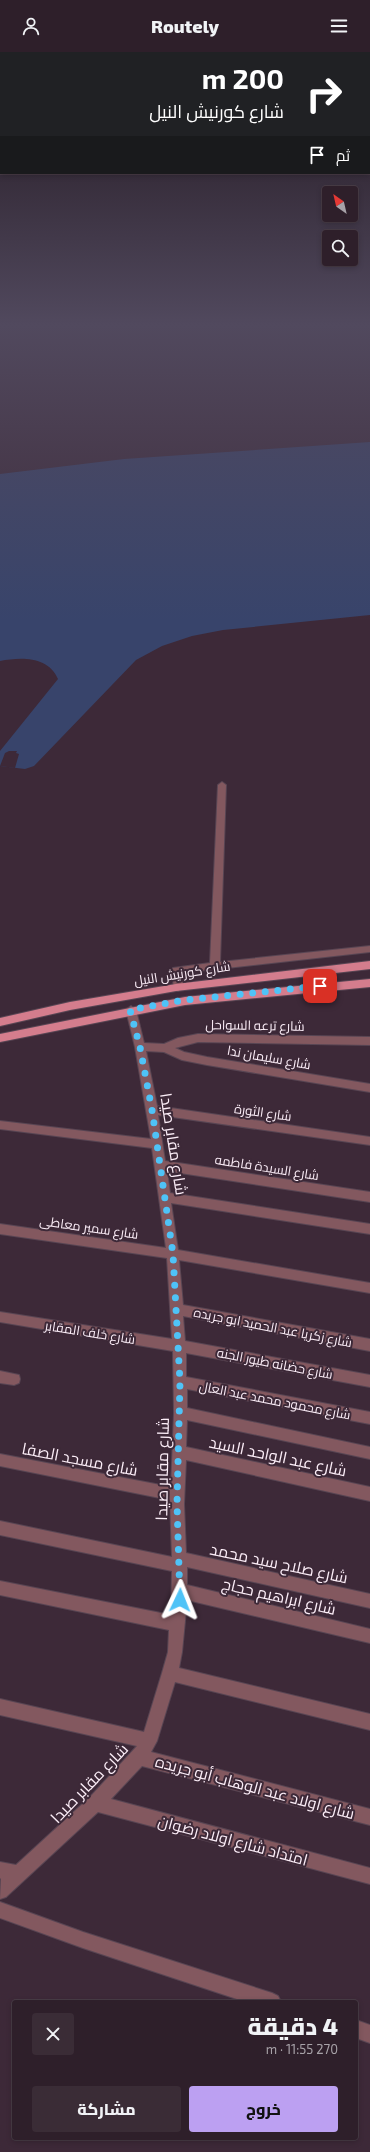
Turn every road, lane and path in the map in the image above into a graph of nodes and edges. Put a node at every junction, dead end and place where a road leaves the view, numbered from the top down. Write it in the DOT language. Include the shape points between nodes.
graph roads {
  1 [pos="222,785"];
  2 [pos="370,949"];
  3 [pos="370,965"];
  4 [pos="214,966"];
  5 [pos="357,966"];
  6 [pos="366,983"];
  7 [pos="178,987"];
  8 [pos="130,1010"];
  9 [pos="0,1022"];
  10 [pos="0,1038"];
  11 [pos="370,1041"];
  12 [pos="140,1047"];
  13 [pos="165,1048"];
  14 [pos="370,1088"];
  15 [pos="152,1110"];
  16 [pos="0,1125"];
  17 [pos="370,1141"];
  18 [pos="157,1144"];
  19 [pos="160,1165"];
  20 [pos="165,1197"];
  21 [pos="370,1197"];
  22 [pos="0,1229"];
  23 [pos="370,1229"];
  24 [pos="173,1254"];
  25 [pos="370,1288"];
  26 [pos="176,1309"];
  27 [pos="0,1318"];
  28 [pos="370,1345"];
  29 [pos="179,1346"];
  30 [pos="0,1377"];
  31 [pos="14,1379"];
  32 [pos="370,1381"];
  33 [pos="180,1382"];
  34 [pos="181,1413"];
  35 [pos="370,1418"];
  36 [pos="178,1452"];
  37 [pos="370,1453"];
  38 [pos="0,1460"];
  39 [pos="370,1494"];
  40 [pos="177,1495"];
  41 [pos="0,1528"];
  42 [pos="180,1562"];
  43 [pos="0,1588"];
  44 [pos="180,1591"];
  45 [pos="370,1601"];
  46 [pos="178,1624"];
  47 [pos="370,1636"];
  48 [pos="170,1673"];
  49 [pos="0,1707"];
  50 [pos="370,1722"];
  51 [pos="149,1741"];
  52 [pos="139,1757"];
  53 [pos="96,1803"];
  54 [pos="370,1818"];
  55 [pos="0,1870"];
  56 [pos="17,1874"];
  57 [pos="370,1876"];
  58 [pos="0,1891"];
  59 [pos="0,1910"];
  60 [pos="266,2000"];
  61 [pos="358,2030"];
  62 [pos="370,2034"];
  1 -- 4 [label="street"];
  2 -- 4 [label="street"];
  3 -- 5 [label="main road, شارع كورنيش النيل"];
  4 -- 7 [label="street" via="177,970"];
  5 -- 6 [label="main road"];
  5 -- 7 [label="main road, شارع كورنيش النيل"];
  6 -- 8 [label="main road" via="185,1000"];
  7 -- 9 [label="main road, شارع كورنيش النيل"];
  8 -- 10 [label="main road"];
  8 -- 12 [label="street, شارع مقابر صيدا"];
  11 -- 13 [label="street, شارع ترعه السواحل" via="198,1038"];
  12 -- 13 [label="street, شارع ترعه السواحل"];
  12 -- 15 [label="street, شارع مقابر صيدا"];
  13 -- 14 [label="street, شارع سليمان ندا" via="182,1056"];
  15 -- 17 [label="street, شارع الثورة"];
  15 -- 18 [label="street, شارع مقابر صيدا"];
  16 -- 18 [label="street"];
  18 -- 19 [label="street, شارع مقابر صيدا"];
  19 -- 20 [label="street, شارع مقابر صيدا"];
  19 -- 21 [label="street, شارع السيدة فاطمه"];
  20 -- 23 [label="street"];
  20 -- 24 [label="street, شارع مقابر صيدا"];
  22 -- 24 [label="street, شارع سمير معاطى"];
  24 -- 25 [label="street, شارع سمير معاطى"];
  24 -- 26 [label="street, شارع مقابر صيدا"];
  26 -- 28 [label="street, شارع زكريا عبد الحميد ابو جريده"];
  26 -- 29 [label="street, شارع مقابر صيدا"];
  27 -- 29 [label="street, شارع خلف المقابر"];
  29 -- 32 [label="street, شارع حضانه طيور الجنه"];
  29 -- 33 [label="street, شارع مقابر صيدا"];
  30 -- 31 [label="street"];
  33 -- 34 [label="street, شارع مقابر صيدا"];
  33 -- 35 [label="street, شارع محمود محمد عبد العال"];
  34 -- 36 [label="street, شارع مقابر صيدا"];
  34 -- 37 [label="street"];
  36 -- 39 [label="street, شارع عبد الواحد السيد"];
  36 -- 40 [label="street, شارع مقابر صيدا"];
  38 -- 40 [label="street, شارع مسجد الصفا"];
  40 -- 42 [label="street, شارع مقابر صيدا"];
  41 -- 42 [label="street, شارع صلاح سيد محمد"];
  42 -- 44 [label="street, شارع مقابر صيدا"];
  42 -- 45 [label="street, شارع صلاح سيد محمد"];
  43 -- 46 [label="street"];
  44 -- 46 [label="street, شارع مقابر صيدا"];
  44 -- 47 [label="street, شارع ابراهيم حجاج"];
  46 -- 48 [label="street, شارع مقابر صيدا"];
  48 -- 50 [label="street"];
  48 -- 51 [label="street, شارع مقابر صيدا"];
  49 -- 51 [label="street"];
  51 -- 52 [label="street, شارع مقابر صيدا"];
  52 -- 53 [label="street, شارع مقابر صيدا"];
  52 -- 54 [label="street, شارع اولاد عبد الوهاب أبو جريده"];
  53 -- 56 [label="street, شارع مقابر صيدا"];
  53 -- 57 [label="street, امتداد شارع اولاد رضوان"];
  55 -- 56 [label="street"];
  56 -- 58 [label="street, شارع مقابر صيدا"];
  59 -- 60 [label="street"];
  61 -- 62 [label="street"];
}
